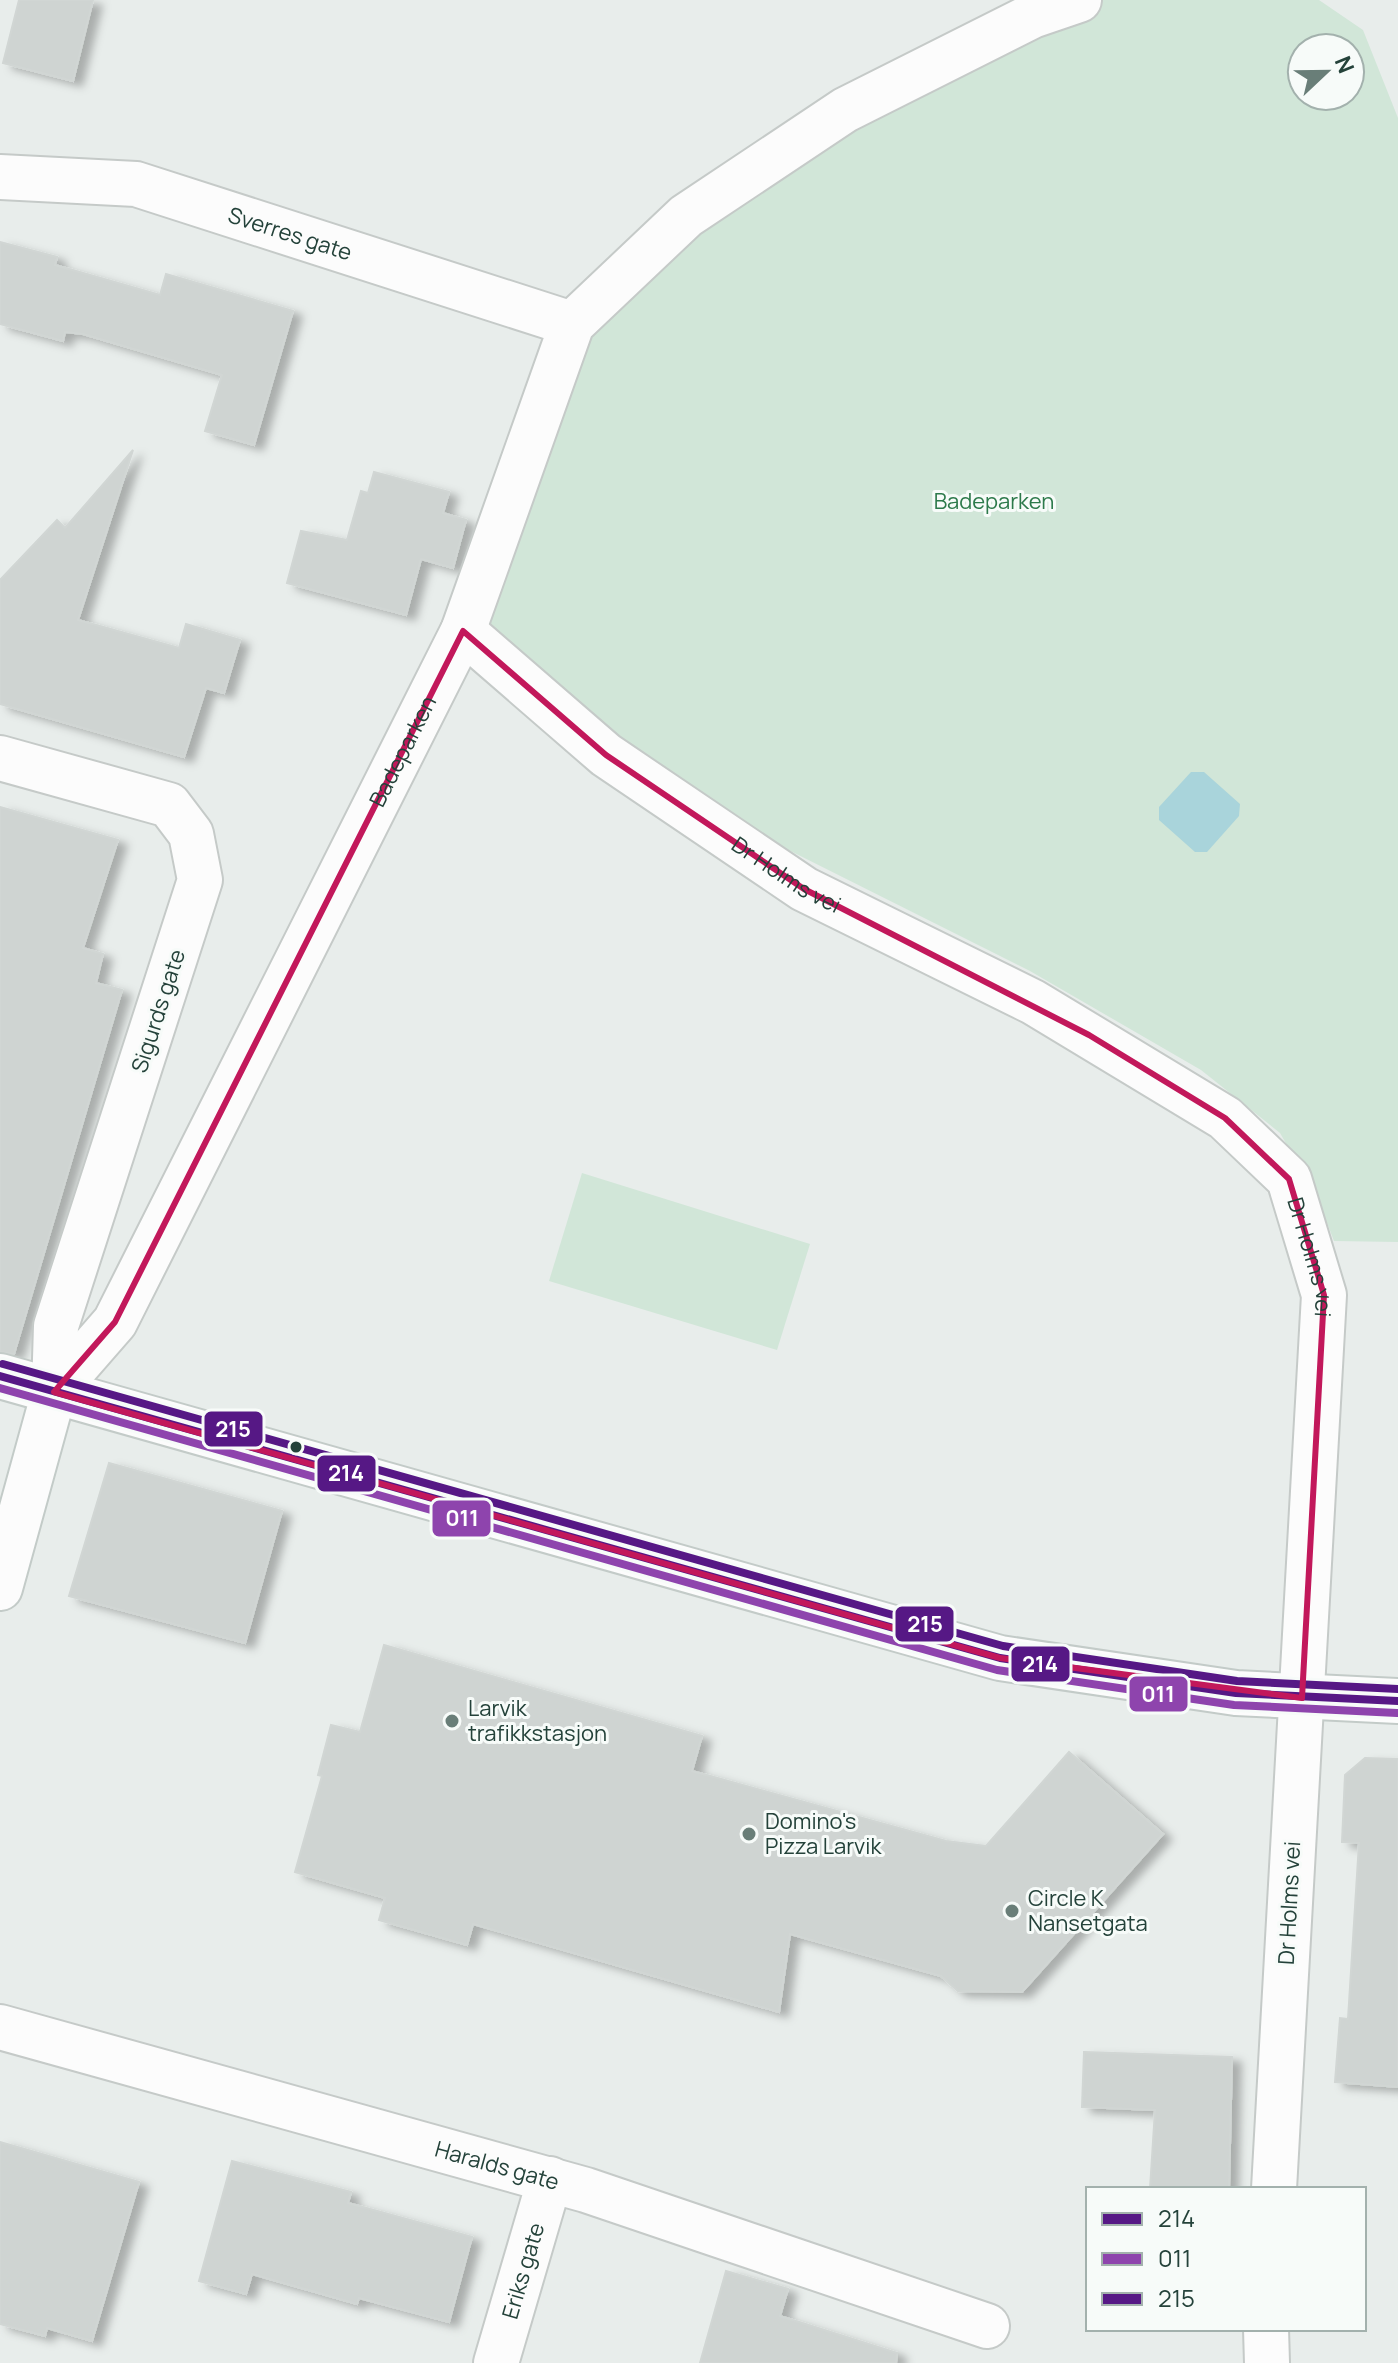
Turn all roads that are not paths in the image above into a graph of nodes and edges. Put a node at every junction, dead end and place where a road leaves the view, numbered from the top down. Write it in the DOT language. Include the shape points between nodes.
graph roads {
  1 [pos="1079,0"];
  2 [pos="0,177"];
  3 [pos="572,324"];
  4 [pos="463,631"];
  5 [pos="0,758"];
  6 [pos="0,1376"];
  7 [pos="54,1392"];
  8 [pos="0,1588"];
  9 [pos="1302,1698"];
  10 [pos="1398,1701"];
  11 [pos="0,2027"];
  12 [pos="550,2179"];
  13 [pos="1274,2187"];
  14 [pos="987,2326"];
  15 [pos="1266,2331"];
  16 [pos="496,2363"];
  17 [pos="1267,2363"];
  1 -- 3 [label="street, Badeparken" via="1032,16 845,110 686,216"];
  2 -- 3 [label="street, Sverres gate" via="136,184"];
  3 -- 4 [label="street, Badeparken"];
  4 -- 7 [label="street, Badeparken" via="115,1322"];
  4 -- 9 [label="street, Dr Holms vei" via="606,755 804,889 1089,1035 1225,1118 1289,1179 1324,1295"];
  5 -- 7 [label="street, Sigurds gate" via="169,805 191,834 200,880 56,1326"];
  6 -- 7 [label="street"];
  7 -- 8 [label="street"];
  7 -- 9 [label="street" via="1000,1658"];
  9 -- 10 [label="street"];
  9 -- 13 [label="street, Dr Holms vei"];
  11 -- 12 [label="street, Haralds gate"];
  12 -- 14 [label="street, Haralds gate"];
  12 -- 16 [label="street, Eriks gate"];
  15 -- 17 [label="street"];
}
